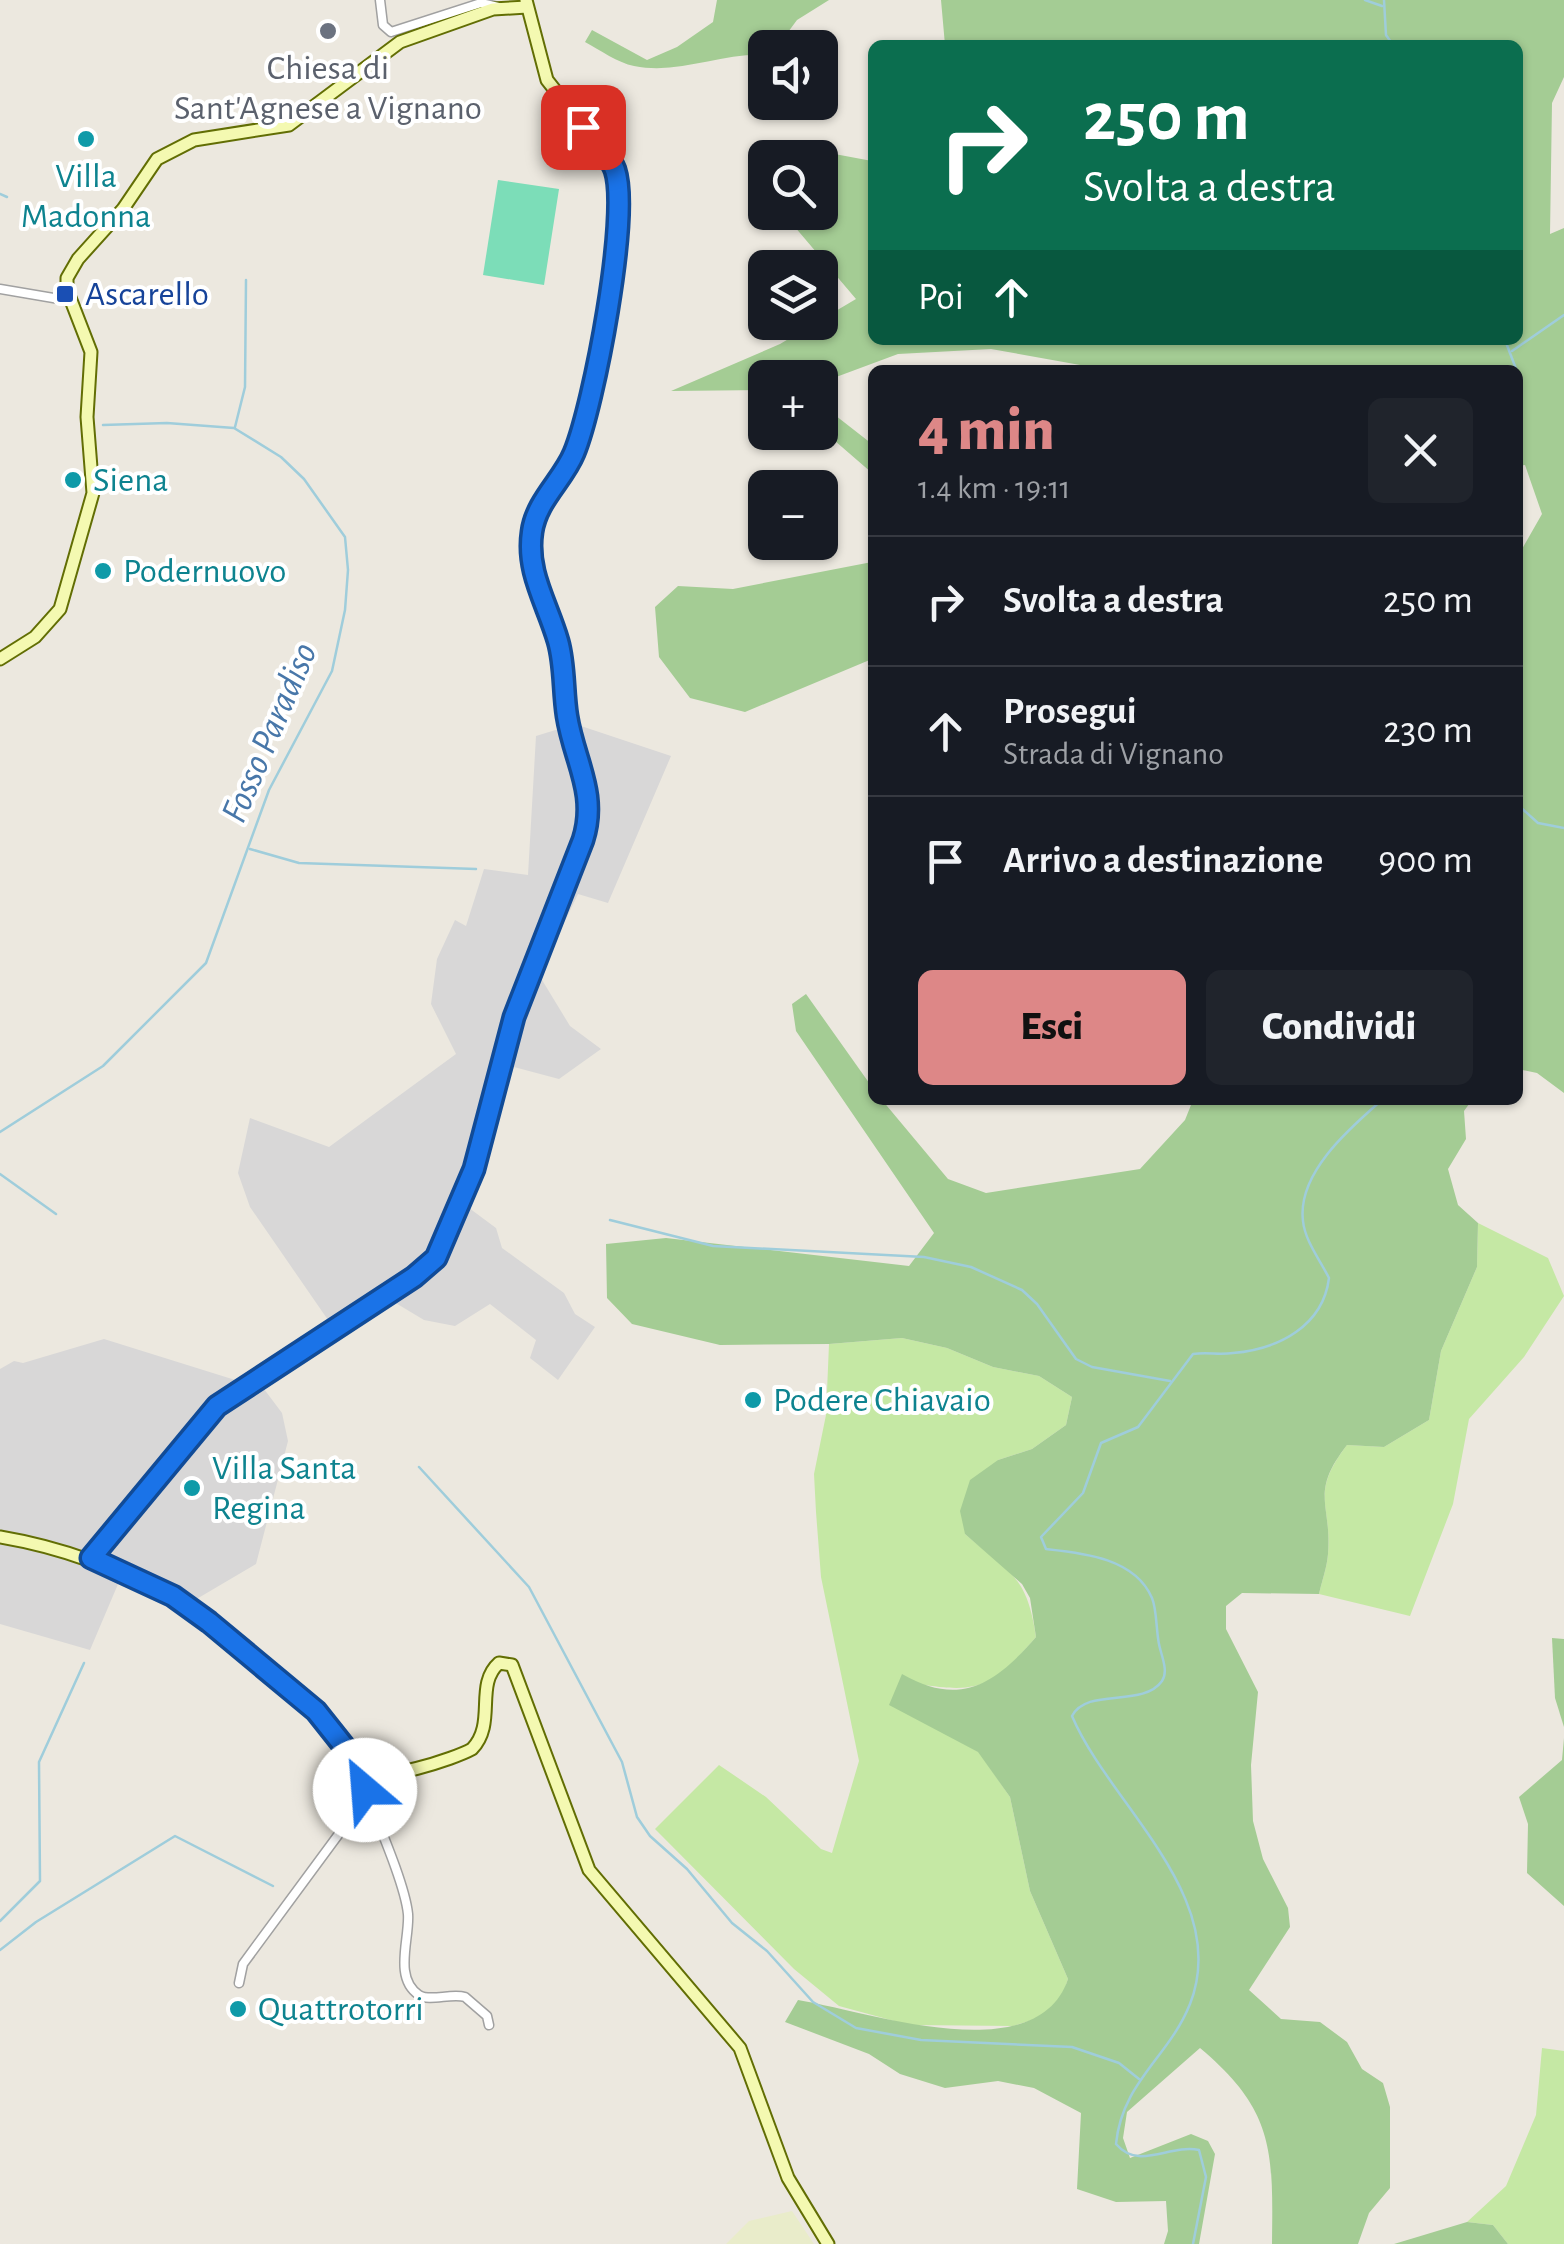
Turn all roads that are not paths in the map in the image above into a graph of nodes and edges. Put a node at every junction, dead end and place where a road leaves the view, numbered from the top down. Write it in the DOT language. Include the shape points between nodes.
graph roads {
  1 [pos="380,0"];
  2 [pos="526,4"];
  3 [pos="503,8"];
  4 [pos="0,289"];
  5 [pos="71,300"];
  6 [pos="0,659"];
  7 [pos="0,1537"];
  8 [pos="91,1558"];
  9 [pos="366,1774"];
  10 [pos="365,1790"];
  11 [pos="238,1984"];
  12 [pos="489,2025"];
  13 [pos="828,2244"];
  1 -- 3 [label="street" via="382,23 391,32 481,3"];
  2 -- 3 [label="street"];
  2 -- 8 [label="street" via="547,80 610,160 618,183 604,336 576,449 537,512 529,559 560,650 570,730 589,788 588,826 526,980 480,1152 446,1240 424,1270 217,1406"];
  3 -- 5 [label="street" via="400,42 289,125 203,138 164,152 74,264 67,282"];
  4 -- 5 [label="street"];
  5 -- 6 [label="street" via="92,358 87,417 93,493 60,608 36,637"];
  7 -- 8 [label="street"];
  8 -- 9 [label="street" via="173,1596 209,1622 316,1711"];
  9 -- 10 [label="street"];
  9 -- 13 [label="street" via="394,1773 472,1749 485,1728 490,1672 501,1662 513,1666 588,1870 740,2048 785,2172"];
  10 -- 11 [label="street" via="243,1964"];
  10 -- 12 [label="street" via="404,1896 404,1969 413,1988 426,1998 464,1997"];
}
